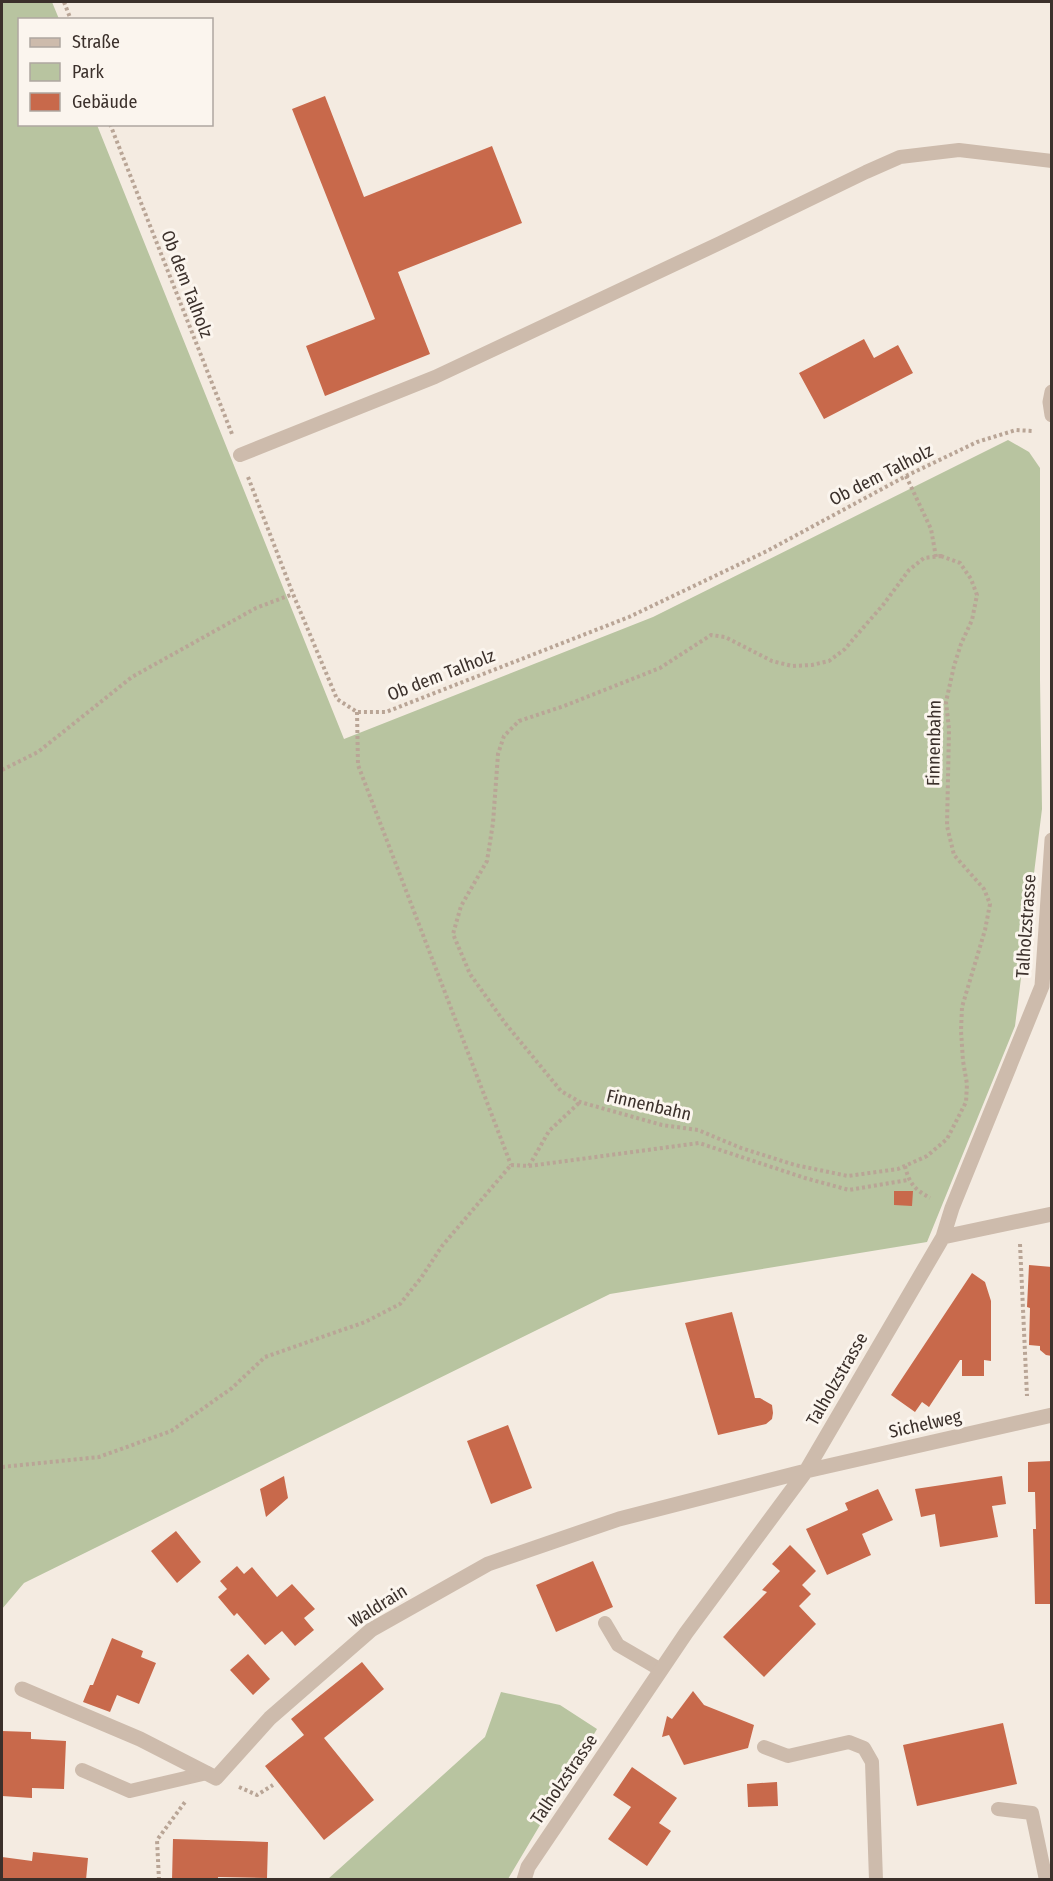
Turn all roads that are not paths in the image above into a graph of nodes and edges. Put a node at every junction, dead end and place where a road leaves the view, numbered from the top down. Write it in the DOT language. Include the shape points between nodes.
graph roads {
  1 [pos="1052,160"];
  2 [pos="1052,392"];
  3 [pos="1052,415"];
  4 [pos="240,455"];
  5 [pos="1052,840"];
  6 [pos="1052,1214"];
  7 [pos="943,1237"];
  8 [pos="1052,1415"];
  9 [pos="806,1472"];
  10 [pos="605,1623"];
  11 [pos="661,1670"];
  12 [pos="22,1689"];
  13 [pos="764,1747"];
  14 [pos="82,1770"];
  15 [pos="211,1775"];
  16 [pos="999,1809"];
  17 [pos="524,1880"];
  18 [pos="876,1880"];
  19 [pos="1046,1880"];
  1 -- 4 [label="lane" via="959,150 900,157 435,377"];
  2 -- 3 [label="street"];
  5 -- 7 [label="street, Talholzstrasse" via="1042,986"];
  6 -- 7 [label="street"];
  7 -- 9 [label="street, Talholzstrasse"];
  8 -- 9 [label="street, Sichelweg"];
  9 -- 11 [label="street, Talholzstrasse"];
  9 -- 15 [label="street, Waldrain" via="619,1519 488,1564 371,1630"];
  10 -- 11 [label="lane" via="618,1645"];
  11 -- 17 [label="street, Talholzstrasse" via="528,1867"];
  12 -- 15 [label="street" via="140,1739"];
  13 -- 18 [label="lane" via="788,1756 849,1742 864,1748 872,1762"];
  14 -- 15 [label="lane" via="130,1791"];
  16 -- 19 [label="lane" via="1032,1813"];
}
